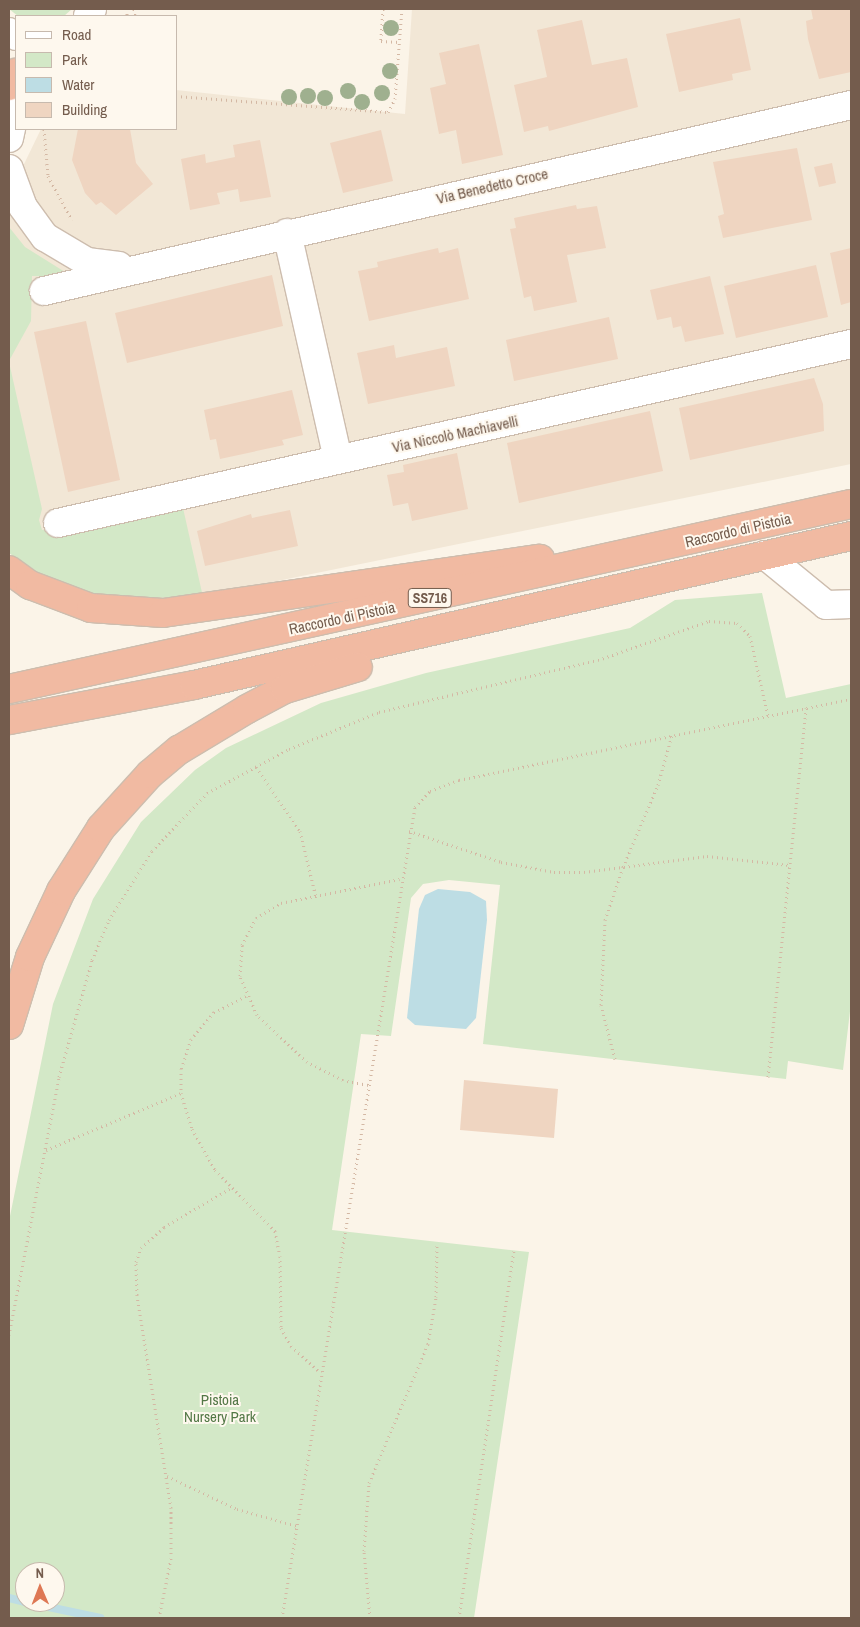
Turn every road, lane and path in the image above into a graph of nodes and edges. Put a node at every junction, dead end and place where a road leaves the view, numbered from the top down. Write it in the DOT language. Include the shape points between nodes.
graph roads {
  1 [pos="383,9"];
  2 [pos="402,9"];
  3 [pos="399,42"];
  4 [pos="15,75"];
  5 [pos="9,86"];
  6 [pos="178,96"];
  7 [pos="851,105"];
  8 [pos="15,110"];
  9 [pos="44,130"];
  10 [pos="9,138"];
  11 [pos="9,169"];
  12 [pos="78,226"];
  13 [pos="287,233"];
  14 [pos="133,267"];
  15 [pos="44,291"];
  16 [pos="851,344"];
  17 [pos="338,459"];
  18 [pos="851,504"];
  19 [pos="58,523"];
  20 [pos="851,536"];
  21 [pos="671,545"];
  22 [pos="765,555"];
  23 [pos="9,570"];
  24 [pos="851,604"];
  25 [pos="479,622"];
  26 [pos="9,689"];
  27 [pos="851,699"];
  28 [pos="806,708"];
  29 [pos="768,716"];
  30 [pos="9,720"];
  31 [pos="672,735"];
  32 [pos="256,767"];
  33 [pos="409,831"];
  34 [pos="790,865"];
  35 [pos="623,867"];
  36 [pos="400,879"];
  37 [pos="316,896"];
  38 [pos="246,996"];
  39 [pos="9,1025"];
  40 [pos="615,1059"];
  41 [pos="768,1077"];
  42 [pos="368,1085"];
  43 [pos="181,1093"];
  44 [pos="46,1150"];
  45 [pos="231,1188"];
  46 [pos="437,1243"];
  47 [pos="514,1251"];
  48 [pos="9,1334"];
  49 [pos="322,1373"];
  50 [pos="167,1476"];
  51 [pos="297,1526"];
  52 [pos="159,1618"];
  53 [pos="282,1618"];
  54 [pos="370,1618"];
  55 [pos="459,1618"];
  1 -- 3 [label="path" via="381,42"];
  2 -- 3 [label="path"];
  3 -- 6 [label="path" via="394,105 383,114"];
  4 -- 5 [label="highway"];
  7 -- 13 [label="street, Via Benedetto Croce"];
  8 -- 10 [label="street"];
  9 -- 12 [label="path" via="48,176 61,206"];
  11 -- 14 [label="street, Via Benedetto Croce" via="34,224 59,248 87,262"];
  13 -- 14 [label="street, Via Benedetto Croce"];
  13 -- 17 [label="street"];
  14 -- 15 [label="street, Via Benedetto Croce"];
  16 -- 17 [label="street, Via Niccolò Machiavelli"];
  17 -- 19 [label="street, Via Niccolò Machiavelli"];
  18 -- 21 [label="highway, Raccordo di Pistoia / SS716"];
  20 -- 22 [label="highway, Raccordo di Pistoia / SS716"];
  21 -- 23 [label="highway" via="471,567 163,613 91,608 30,585"];
  21 -- 26 [label="highway, Raccordo di Pistoia / SS716"];
  22 -- 24 [label="street" via="826,605"];
  22 -- 25 [label="highway, Raccordo di Pistoia / SS716"];
  25 -- 30 [label="highway, Raccordo di Pistoia / SS716" via="194,685"];
  25 -- 39 [label="highway" via="406,655 285,689 214,728 150,774 100,828 61,891 30,957"];
  27 -- 28 [label="path"];
  28 -- 29 [label="path"];
  28 -- 34 [label="path"];
  29 -- 31 [label="path"];
  29 -- 32 [label="path" via="750,636 737,623 709,621 598,660 379,712"];
  31 -- 33 [label="path" via="441,785 421,797"];
  31 -- 35 [label="path" via="658,785"];
  32 -- 37 [label="path" via="300,831"];
  32 -- 44 [label="path" via="207,793 180,817 152,851 109,920 77,1011"];
  33 -- 35 [label="path" via="520,867 584,872"];
  33 -- 36 [label="path"];
  34 -- 35 [label="path" via="707,856"];
  34 -- 41 [label="path"];
  35 -- 40 [label="path" via="606,920 600,978 601,1004"];
  36 -- 37 [label="path"];
  36 -- 42 [label="path"];
  37 -- 38 [label="path" via="267,910 247,930 240,960"];
  38 -- 42 [label="path" via="257,1015 292,1052 326,1073"];
  38 -- 43 [label="path" via="214,1012 192,1039 181,1069"];
  42 -- 49 [label="path"];
  43 -- 44 [label="path"];
  43 -- 45 [label="path" via="204,1153"];
  44 -- 48 [label="path"];
  45 -- 49 [label="path" via="275,1230 280,1256 281,1328 297,1352"];
  45 -- 50 [label="path" via="164,1227 141,1248 136,1262 137,1295"];
  46 -- 54 [label="path" via="436,1297 428,1344 369,1483 364,1551"];
  47 -- 55 [label="path"];
  49 -- 51 [label="path"];
  50 -- 51 [label="path" via="237,1510"];
  50 -- 52 [label="path" via="172,1558"];
  51 -- 53 [label="path"];
}
